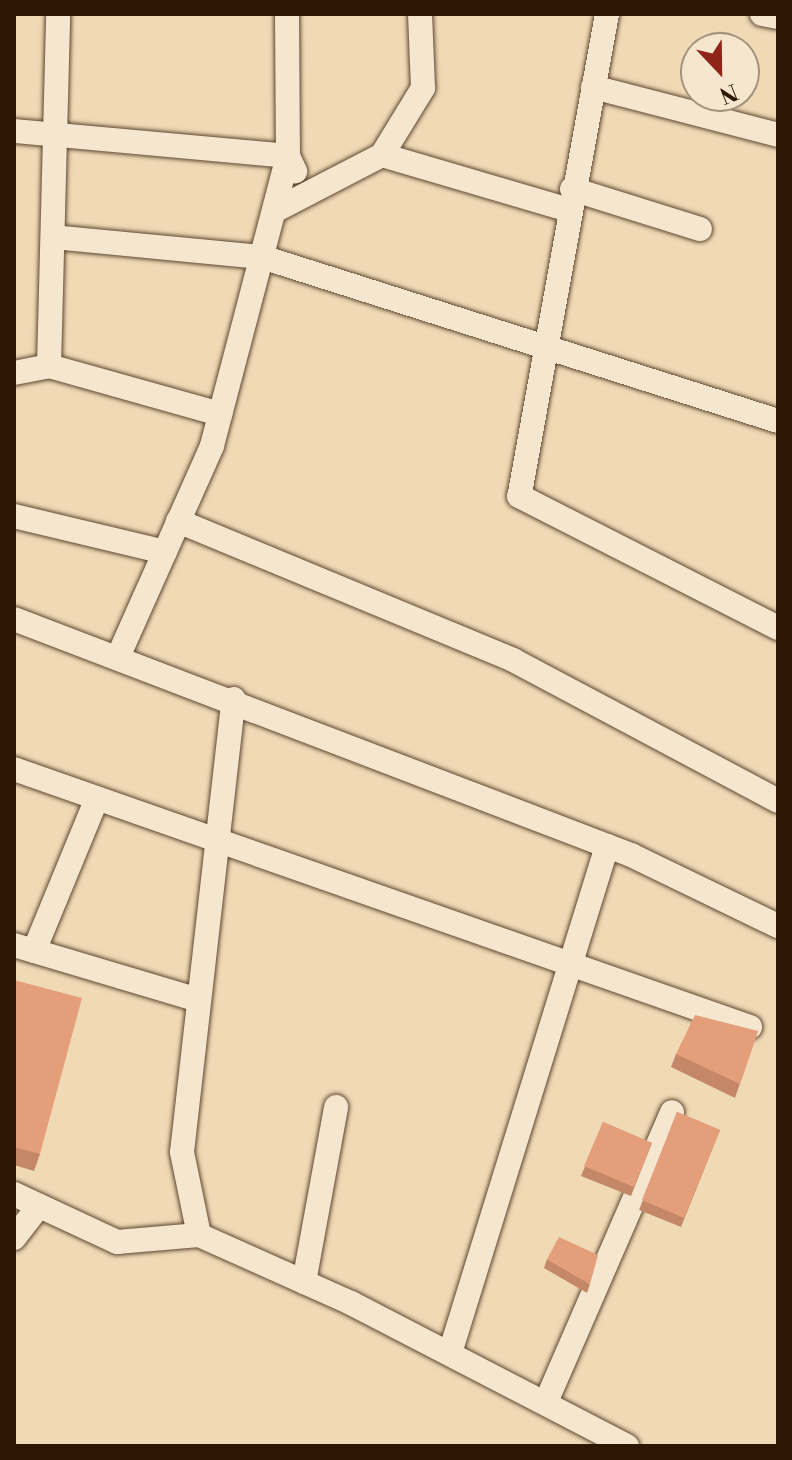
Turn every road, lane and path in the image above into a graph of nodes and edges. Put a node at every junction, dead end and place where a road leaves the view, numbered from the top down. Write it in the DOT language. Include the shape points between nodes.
graph roads {
  1 [pos="58,14"];
  2 [pos="287,14"];
  3 [pos="420,14"];
  4 [pos="607,14"];
  5 [pos="762,14"];
  6 [pos="778,17"];
  7 [pos="593,87"];
  8 [pos="14,131"];
  9 [pos="57,131"];
  10 [pos="778,135"];
  11 [pos="382,155"];
  12 [pos="288,156"];
  13 [pos="305,195"];
  14 [pos="570,200"];
  15 [pos="274,211"];
  16 [pos="700,229"];
  17 [pos="53,237"];
  18 [pos="262,257"];
  19 [pos="543,349"];
  20 [pos="49,366"];
  21 [pos="14,373"];
  22 [pos="220,414"];
  23 [pos="778,421"];
  24 [pos="14,516"];
  25 [pos="178,521"];
  26 [pos="165,552"];
  27 [pos="14,619"];
  28 [pos="778,628"];
  29 [pos="118,657"];
  30 [pos="234,699"];
  31 [pos="14,769"];
  32 [pos="97,798"];
  33 [pos="778,801"];
  34 [pos="214,840"];
  35 [pos="607,846"];
  36 [pos="778,926"];
  37 [pos="24,948"];
  38 [pos="568,964"];
  39 [pos="195,999"];
  40 [pos="750,1027"];
  41 [pos="336,1107"];
  42 [pos="672,1112"];
  43 [pos="14,1194"];
  44 [pos="39,1206"];
  45 [pos="199,1235"];
  46 [pos="14,1238"];
  47 [pos="304,1282"];
  48 [pos="450,1353"];
  49 [pos="546,1402"];
  50 [pos="627,1446"];
  1 -- 9 [label="street"];
  2 -- 12 [label="street"];
  3 -- 11 [label="street" via="423,88"];
  4 -- 7 [label="street"];
  5 -- 6 [label="street"];
  7 -- 10 [label="street"];
  7 -- 14 [label="street"];
  8 -- 9 [label="street"];
  9 -- 12 [label="street"];
  9 -- 17 [label="street"];
  11 -- 13 [label="street"];
  11 -- 14 [label="street"];
  12 -- 13 [label="street"];
  12 -- 15 [label="street"];
  13 -- 15 [label="street"];
  14 -- 16 [label="street"];
  14 -- 19 [label="street"];
  15 -- 18 [label="street"];
  17 -- 18 [label="street"];
  17 -- 20 [label="street"];
  18 -- 19 [label="street"];
  18 -- 22 [label="street"];
  19 -- 23 [label="street"];
  19 -- 28 [label="street" via="519,496"];
  20 -- 21 [label="street"];
  20 -- 22 [label="street"];
  22 -- 25 [label="street"];
  24 -- 26 [label="street"];
  25 -- 26 [label="street"];
  25 -- 33 [label="street" via="513,660"];
  26 -- 29 [label="street"];
  27 -- 29 [label="street"];
  29 -- 30 [label="street"];
  30 -- 34 [label="street"];
  30 -- 35 [label="street"];
  31 -- 32 [label="street"];
  32 -- 34 [label="street"];
  32 -- 37 [label="street"];
  34 -- 38 [label="street"];
  34 -- 39 [label="street"];
  35 -- 36 [label="street"];
  35 -- 38 [label="street"];
  37 -- 39 [label="street"];
  38 -- 40 [label="street"];
  38 -- 48 [label="street"];
  39 -- 45 [label="street" via="182,1152"];
  41 -- 47 [label="street"];
  42 -- 49 [label="street"];
  43 -- 44 [label="street"];
  44 -- 45 [label="street" via="117,1242"];
  44 -- 46 [label="street"];
  45 -- 47 [label="street"];
  47 -- 48 [label="street"];
  48 -- 49 [label="street"];
  49 -- 50 [label="street"];
}
